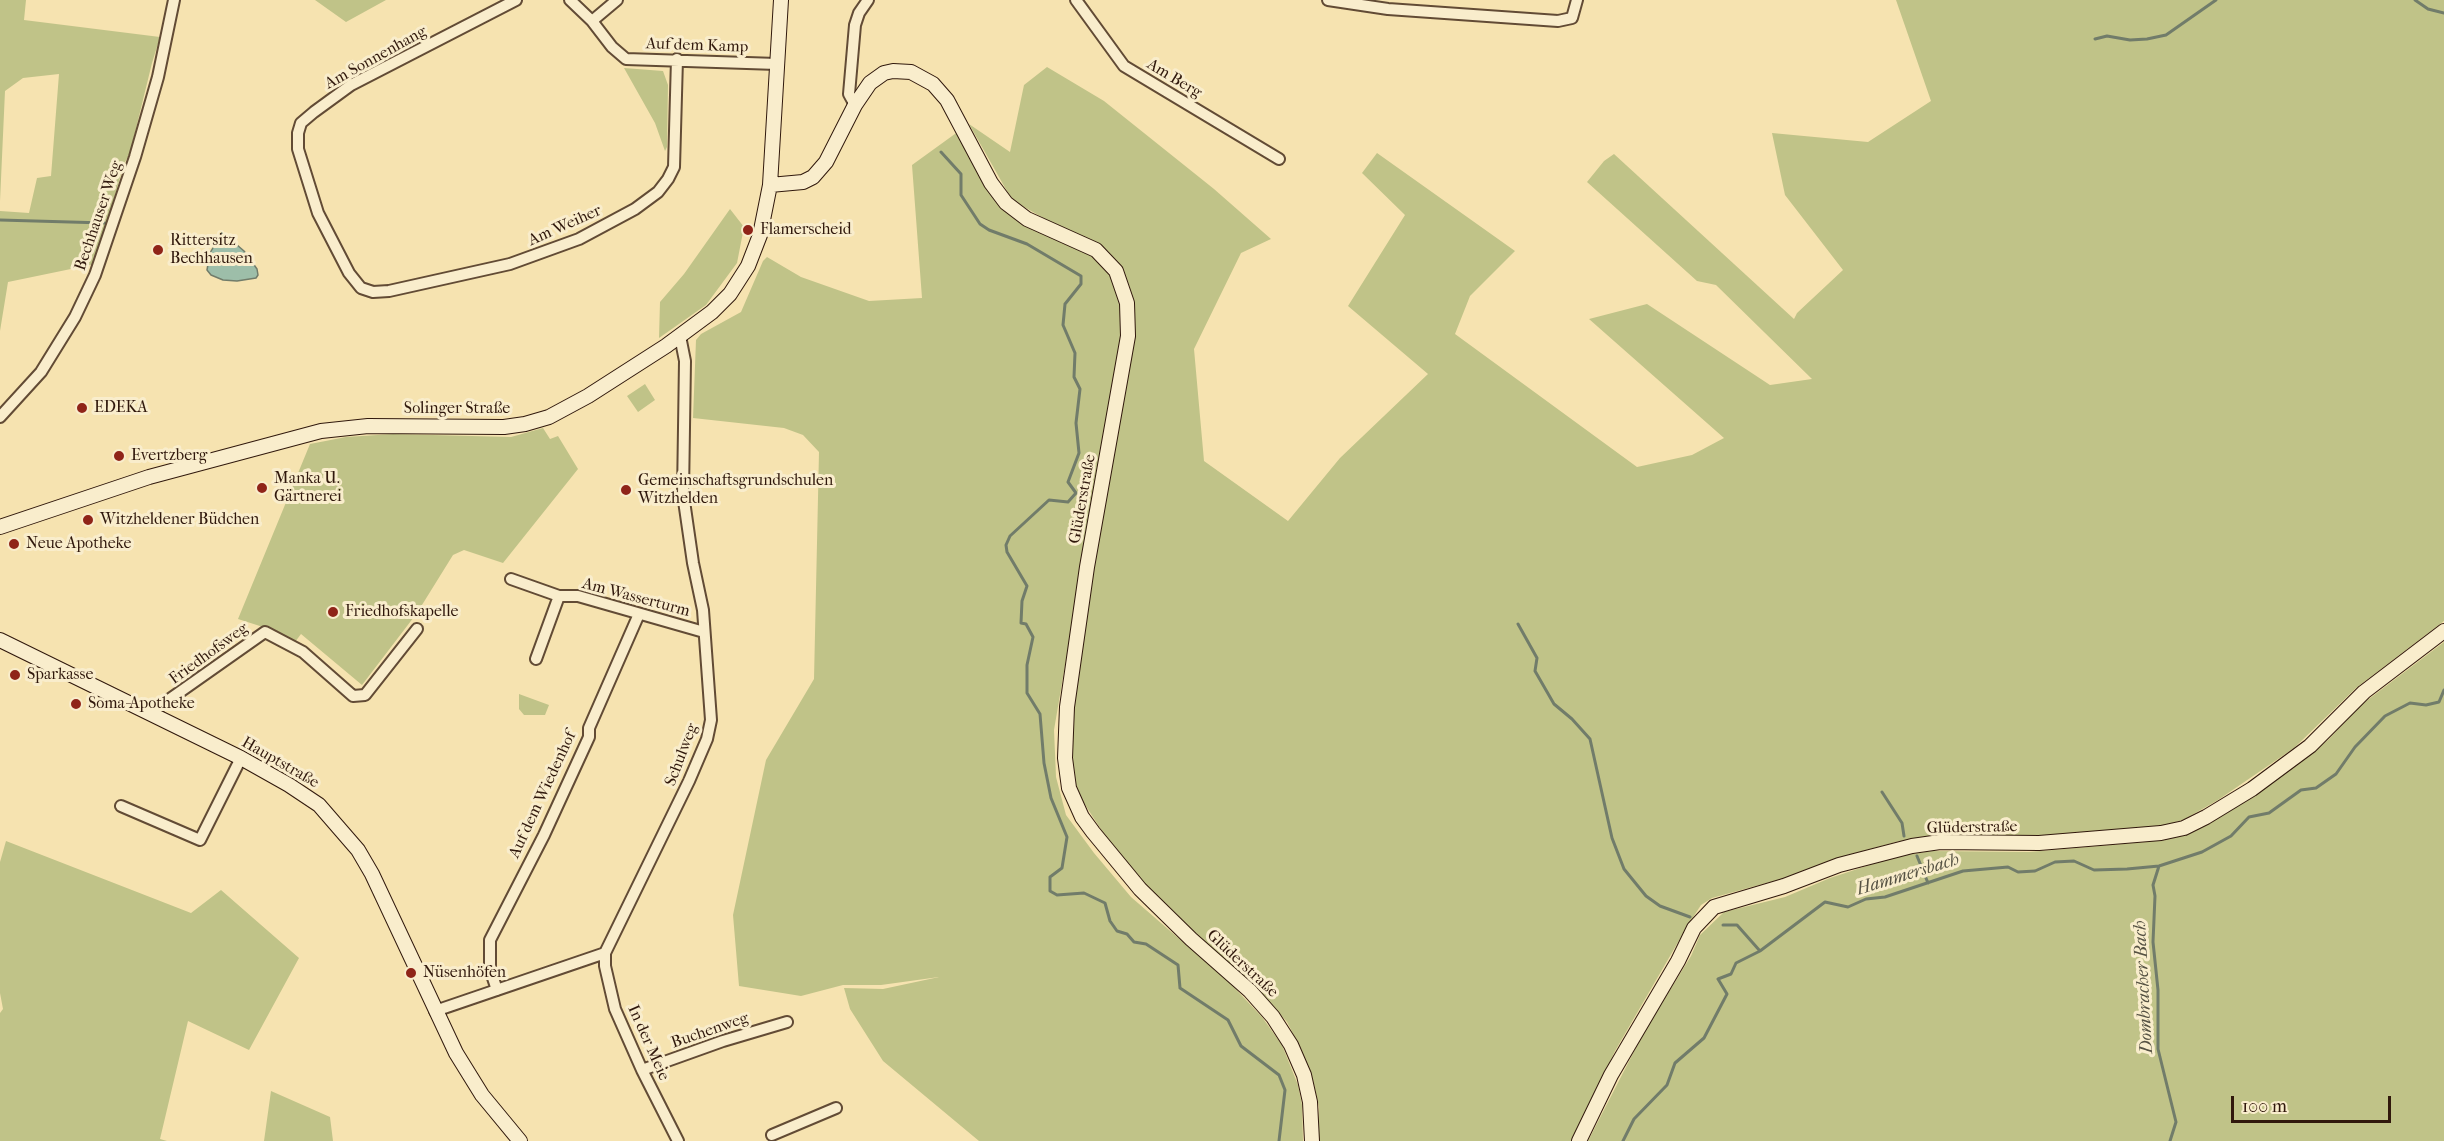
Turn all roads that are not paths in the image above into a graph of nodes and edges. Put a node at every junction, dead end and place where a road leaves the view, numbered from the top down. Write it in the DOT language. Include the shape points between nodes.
graph roads {
  1 [pos="174,0"];
  2 [pos="516,0"];
  3 [pos="570,0"];
  4 [pos="617,0"];
  5 [pos="781,0"];
  6 [pos="868,0"];
  7 [pos="1076,0"];
  8 [pos="1328,0"];
  9 [pos="1576,0"];
  10 [pos="592,21"];
  11 [pos="677,59"];
  12 [pos="777,64"];
  13 [pos="855,105"];
  14 [pos="1279,159"];
  15 [pos="770,185"];
  16 [pos="349,273"];
  17 [pos="680,336"];
  18 [pos="0,417"];
  19 [pos="0,527"];
  20 [pos="511,579"];
  21 [pos="560,596"];
  22 [pos="639,614"];
  23 [pos="417,628"];
  24 [pos="2444,631"];
  25 [pos="704,632"];
  26 [pos="0,640"];
  27 [pos="536,659"];
  28 [pos="150,713"];
  29 [pos="241,758"];
  30 [pos="121,806"];
  31 [pos="605,953"];
  32 [pos="497,990"];
  33 [pos="435,1011"];
  34 [pos="787,1022"];
  35 [pos="642,1070"];
  36 [pos="836,1107"];
  37 [pos="769,1139"];
  38 [pos="520,1141"];
  39 [pos="678,1141"];
  40 [pos="1312,1141"];
  41 [pos="1579,1141"];
  1 -- 18 [label="street, Bechhauser Weg" via="158,77 95,275 41,372"];
  2 -- 16 [label="street, Am Sonnenhang" via="351,85 301,123 298,149 304,173 318,213"];
  3 -- 10 [label="street, Auf dem Kamp"];
  4 -- 10 [label="street"];
  5 -- 12 [label="main road, Solinger Straße"];
  6 -- 13 [label="street" via="855,25 849,94"];
  7 -- 14 [label="street, Am Berg" via="1124,66"];
  8 -- 9 [label="street" via="1388,9 1558,21 1572,18"];
  10 -- 11 [label="street, Auf dem Kamp" via="626,59"];
  11 -- 12 [label="street, Auf dem Kamp"];
  11 -- 16 [label="street, Am Weiher" via="674,167 658,192 635,209 579,239 484,270 373,292 361,288"];
  12 -- 15 [label="main road, Solinger Straße"];
  13 -- 15 [label="main road, Glüderstraße" via="826,162 813,177 786,186"];
  13 -- 40 [label="main road, Glüderstraße" via="870,83 884,74 911,72 933,84 954,110 1005,203 1027,219 1096,250 1120,280 1127,303 1128,336 1067,707 1065,758 1069,788 1082,817 1140,889 1273,1017 1304,1075"];
  15 -- 17 [label="main road, Solinger Straße" via="760,235 740,281 712,312"];
  17 -- 19 [label="main road, Solinger Straße" via="588,396 549,417 525,424 496,428 368,426 321,431 149,477"];
  17 -- 25 [label="street, Schulweg" via="685,361 683,494"];
  20 -- 21 [label="street, Am Wasserturm"];
  21 -- 22 [label="street, Am Wasserturm" via="578,596"];
  21 -- 27 [label="street, Am Wasserturm"];
  22 -- 25 [label="street, Am Wasserturm"];
  22 -- 32 [label="street, Auf dem Wiedenhof" via="589,728 589,737 489,940 490,969"];
  23 -- 28 [label="street, Friedhofsweg" via="365,695 353,696 303,652 265,633"];
  24 -- 41 [label="main road, Glüderstraße" via="2364,692 2310,746 2252,789 2184,828 2039,843 1940,842 1912,846 1714,906 1694,928 1611,1075"];
  25 -- 31 [label="street, Schulweg" via="711,720 707,739"];
  26 -- 28 [label="main road, Hauptstraße"];
  28 -- 29 [label="main road, Hauptstraße"];
  29 -- 30 [label="street" via="200,840"];
  29 -- 33 [label="main road, Hauptstraße" via="319,805 358,850"];
  31 -- 32 [label="street"];
  31 -- 35 [label="street, In der Meie" via="615,1009"];
  32 -- 33 [label="street"];
  33 -- 38 [label="main road, Hauptstraße" via="470,1077"];
  34 -- 35 [label="street, Buchenweg"];
  35 -- 39 [label="street, In der Meie"];
  36 -- 37 [label="street"];
}
